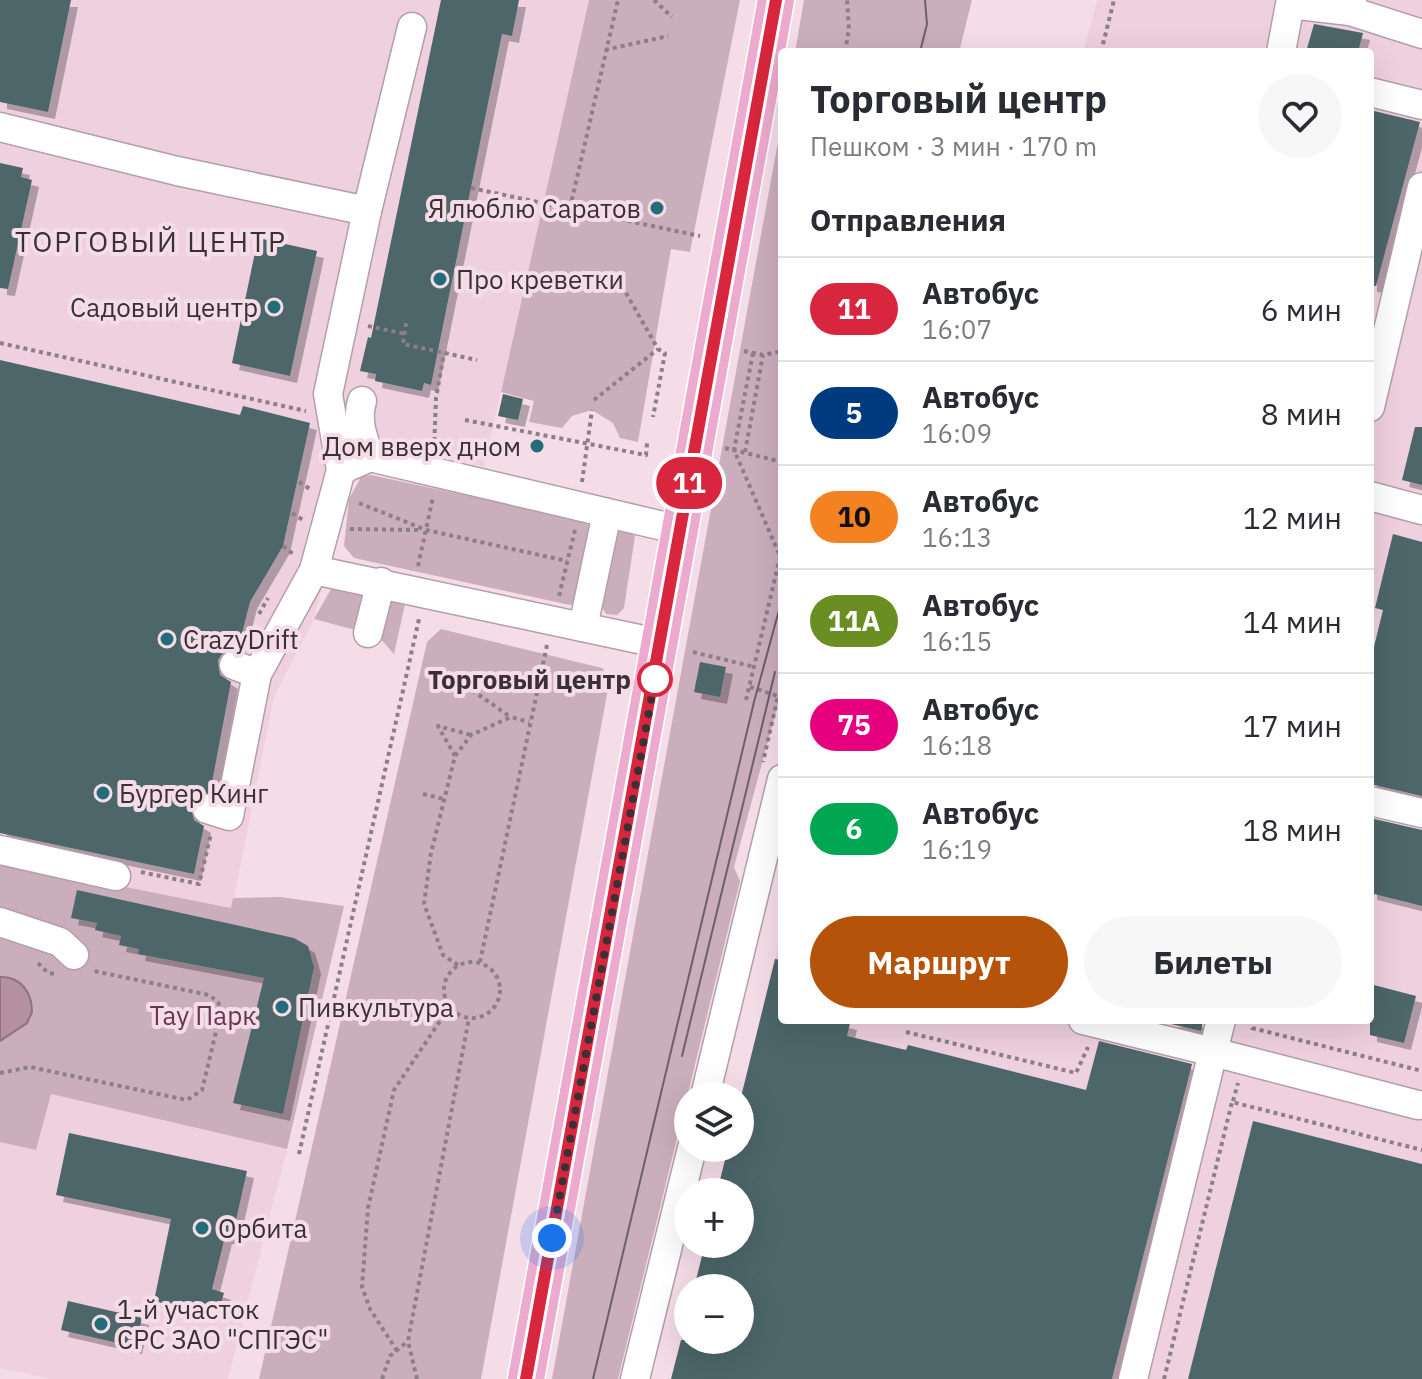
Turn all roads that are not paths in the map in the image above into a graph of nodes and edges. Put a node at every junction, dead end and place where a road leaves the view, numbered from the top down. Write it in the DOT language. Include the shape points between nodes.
graph roads {
  1 [pos="776,0"];
  2 [pos="1283,1"];
  3 [pos="1351,6"];
  4 [pos="412,27"];
  5 [pos="1422,34"];
  6 [pos="1281,48"];
  7 [pos="1374,93"];
  8 [pos="1422,105"];
  9 [pos="0,127"];
  10 [pos="1422,187"];
  11 [pos="367,211"];
  12 [pos="1374,390"];
  13 [pos="362,401"];
  14 [pos="370,457"];
  15 [pos="341,470"];
  16 [pos="1374,497"];
  17 [pos="1422,510"];
  18 [pos="607,513"];
  19 [pos="680,530"];
  20 [pos="304,562"];
  21 [pos="381,582"];
  22 [pos="583,627"];
  23 [pos="368,633"];
  24 [pos="677,648"];
  25 [pos="778,795"];
  26 [pos="1374,802"];
  27 [pos="218,812"];
  28 [pos="1422,813"];
  29 [pos="0,850"];
  30 [pos="116,876"];
  31 [pos="0,922"];
  32 [pos="72,967"];
  33 [pos="1099,1024"];
  34 [pos="1220,1024"];
  35 [pos="1213,1052"];
  36 [pos="708,1082"];
  37 [pos="1421,1100"];
  38 [pos="689,1162"];
  39 [pos="526,1379"];
  40 [pos="635,1379"];
  41 [pos="1133,1379"];
  1 -- 19 [label="main road"];
  2 -- 3 [label="lane"];
  2 -- 6 [label="lane"];
  3 -- 5 [label="lane"];
  4 -- 11 [label="lane"];
  7 -- 8 [label="lane"];
  9 -- 11 [label="lane"];
  10 -- 12 [label="lane"];
  11 -- 15 [label="lane" via="331,405"];
  13 -- 14 [label="lane" via="360,432"];
  14 -- 15 [label="lane"];
  14 -- 18 [label="lane"];
  15 -- 20 [label="lane"];
  16 -- 17 [label="lane"];
  18 -- 19 [label="lane"];
  18 -- 22 [label="lane"];
  19 -- 24 [label="main road"];
  20 -- 21 [label="lane"];
  20 -- 27 [label="lane" via="246,669"];
  21 -- 22 [label="lane"];
  21 -- 23 [label="lane"];
  22 -- 24 [label="lane"];
  24 -- 39 [label="main road"];
  25 -- 36 [label="lane"];
  26 -- 28 [label="lane"];
  29 -- 30 [label="lane"];
  31 -- 32 [label="lane" via="60,942"];
  33 -- 35 [label="lane"];
  34 -- 35 [label="lane"];
  35 -- 37 [label="lane"];
  35 -- 41 [label="lane"];
  38 -- 40 [label="lane"];
}
